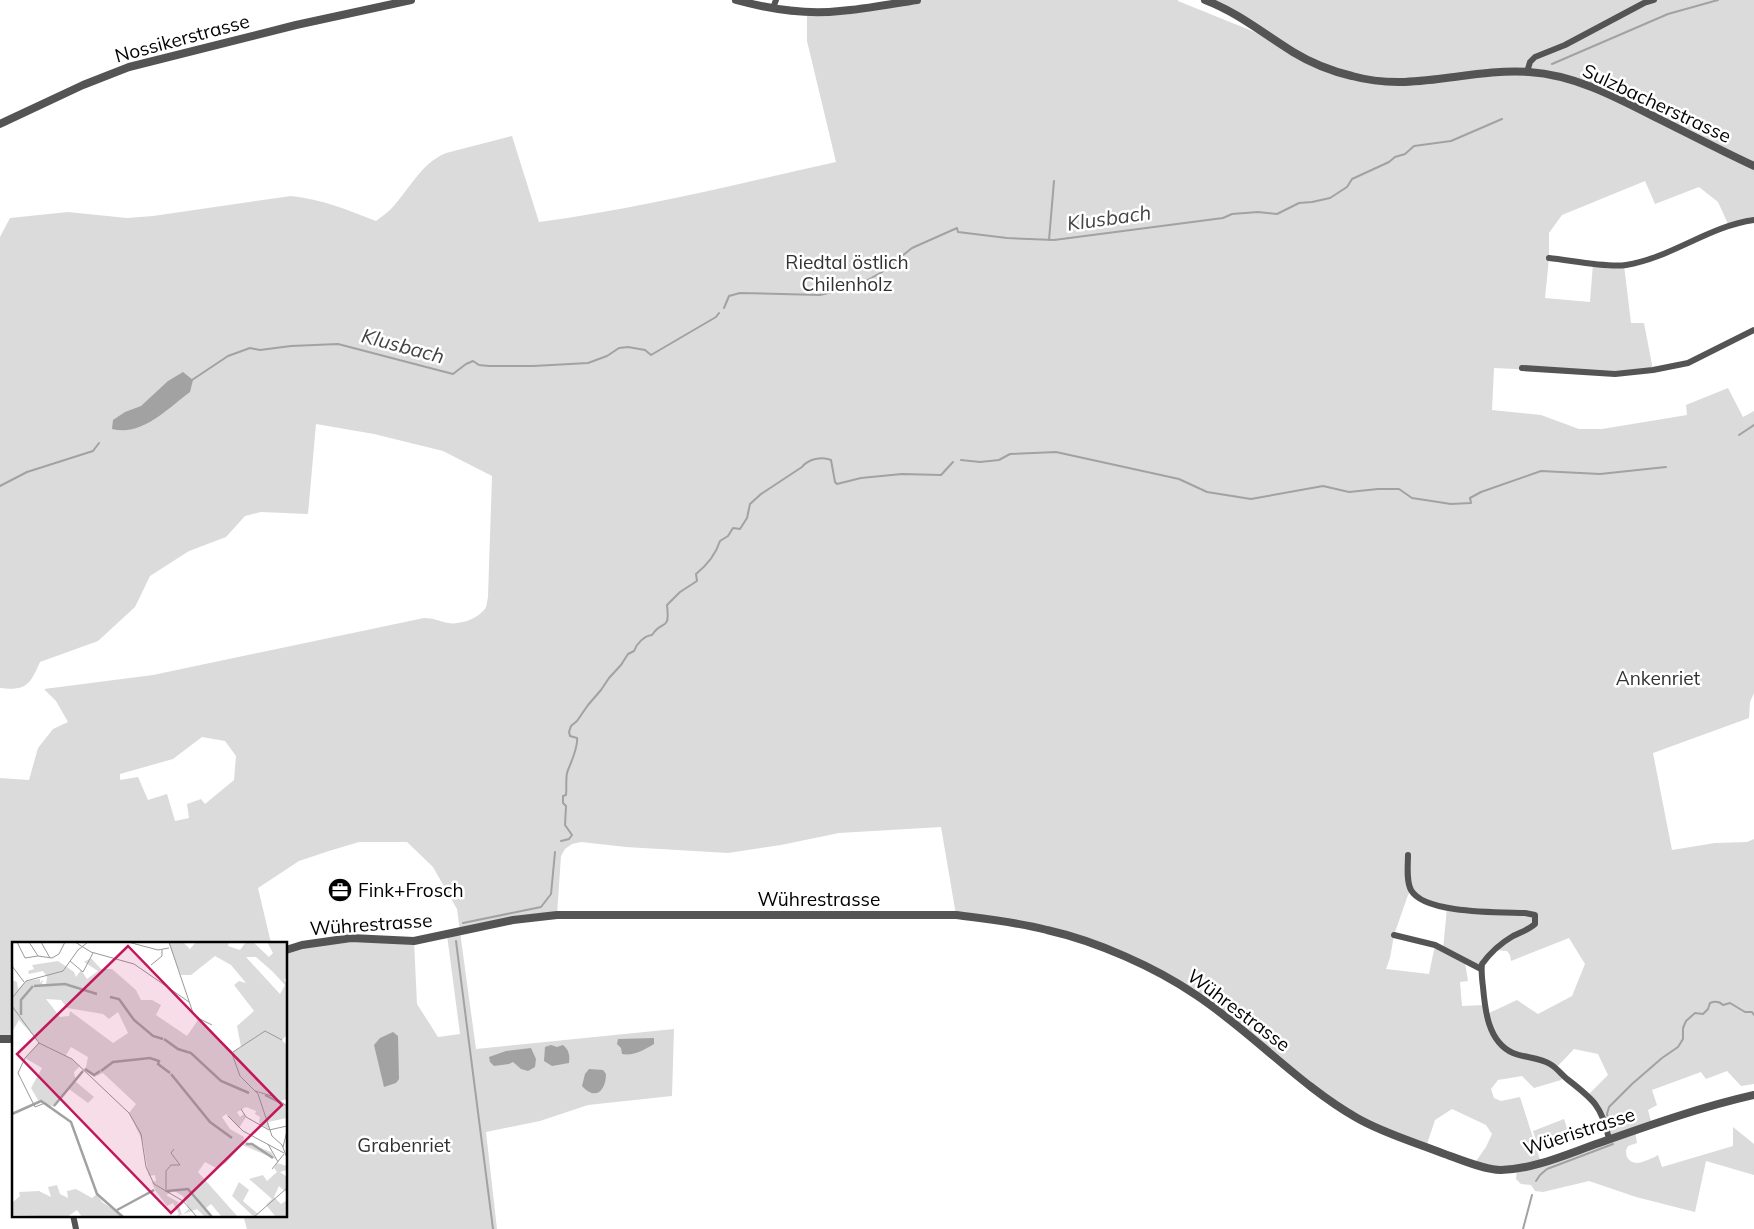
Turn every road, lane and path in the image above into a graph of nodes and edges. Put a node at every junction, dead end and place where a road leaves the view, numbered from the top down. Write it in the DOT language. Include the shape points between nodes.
graph roads {
  1 [pos="411,0"];
  2 [pos="736,0"];
  3 [pos="776,0"];
  4 [pos="917,0"];
  5 [pos="1205,0"];
  6 [pos="1654,0"];
  7 [pos="773,8"];
  8 [pos="1527,72"];
  9 [pos="0,124"];
  10 [pos="1754,166"];
  11 [pos="1754,220"];
  12 [pos="1549,258"];
  13 [pos="1754,330"];
  14 [pos="1522,368"];
  15 [pos="1408,855"];
  16 [pos="1394,935"];
  17 [pos="288,949"];
  18 [pos="1481,969"];
  19 [pos="1310,1084"];
  20 [pos="1754,1094"];
  21 [pos="1609,1139"];
  22 [pos="73,1216"];
  23 [pos="76,1229"];
  1 -- 9 [label="street, Nossikerstrasse" via="129,67 82,85"];
  2 -- 7 [label="street"];
  3 -- 7 [label="street"];
  4 -- 7 [label="street" via="839,11"];
  5 -- 8 [label="street, Sulzbacherstrasse" via="1308,60 1354,77 1408,83"];
  6 -- 8 [label="street" via="1535,57"];
  8 -- 10 [label="street, Sulzbacherstrasse" via="1580,82"];
  11 -- 12 [label="street" via="1729,226 1643,261 1624,265"];
  13 -- 14 [label="street" via="1688,363 1653,370 1615,374"];
  15 -- 18 [label="street" via="1409,884 1418,898 1466,911 1535,915 1535,924 1513,936 1486,958"];
  16 -- 18 [label="street" via="1435,945"];
  17 -- 19 [label="street, Wührestrasse" via="351,938 414,941 512,920 556,915 956,915 1010,922 1092,944 1170,979 1234,1023"];
  18 -- 21 [label="street" via="1488,1024 1496,1038 1514,1054 1549,1063 1588,1095 1603,1114"];
  19 -- 21 [label="street, Wüeristrasse" via="1357,1118 1396,1136 1499,1170 1531,1166"];
  20 -- 21 [label="street, Wüeristrasse"];
  22 -- 23 [label="street"];
}
